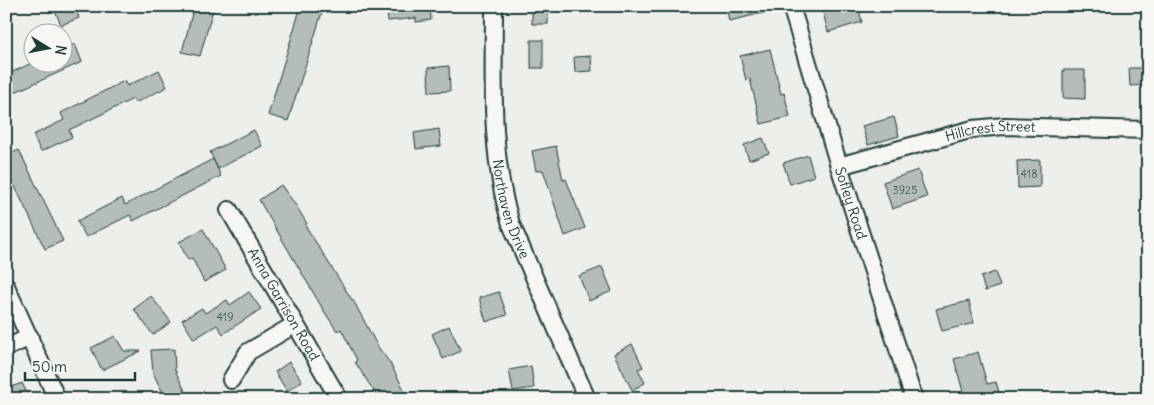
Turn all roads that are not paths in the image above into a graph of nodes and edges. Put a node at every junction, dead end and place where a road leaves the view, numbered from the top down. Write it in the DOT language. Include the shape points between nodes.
graph roads {
  1 [pos="494,6"];
  2 [pos="790,6"];
  3 [pos="1148,130"];
  4 [pos="839,166"];
  5 [pos="229,210"];
  6 [pos="6,286"];
  7 [pos="294,325"];
  8 [pos="30,337"];
  9 [pos="6,348"];
  10 [pos="231,380"];
  11 [pos="57,399"];
  12 [pos="339,399"];
  13 [pos="587,399"];
  14 [pos="914,399"];
  1 -- 13 [label="street, Northaven Drive" via="495,136 502,195 510,224"];
  2 -- 4 [label="street, Sofley Road"];
  3 -- 4 [label="street, Hillcrest Street" via="1004,126 973,129"];
  4 -- 14 [label="street, Sofley Road"];
  5 -- 7 [label="street, Anna Garrison Road"];
  6 -- 8 [label="street"];
  7 -- 10 [label="street" via="248,352"];
  7 -- 12 [label="street, Anna Garrison Road"];
  8 -- 9 [label="street"];
  8 -- 11 [label="street"];
}
